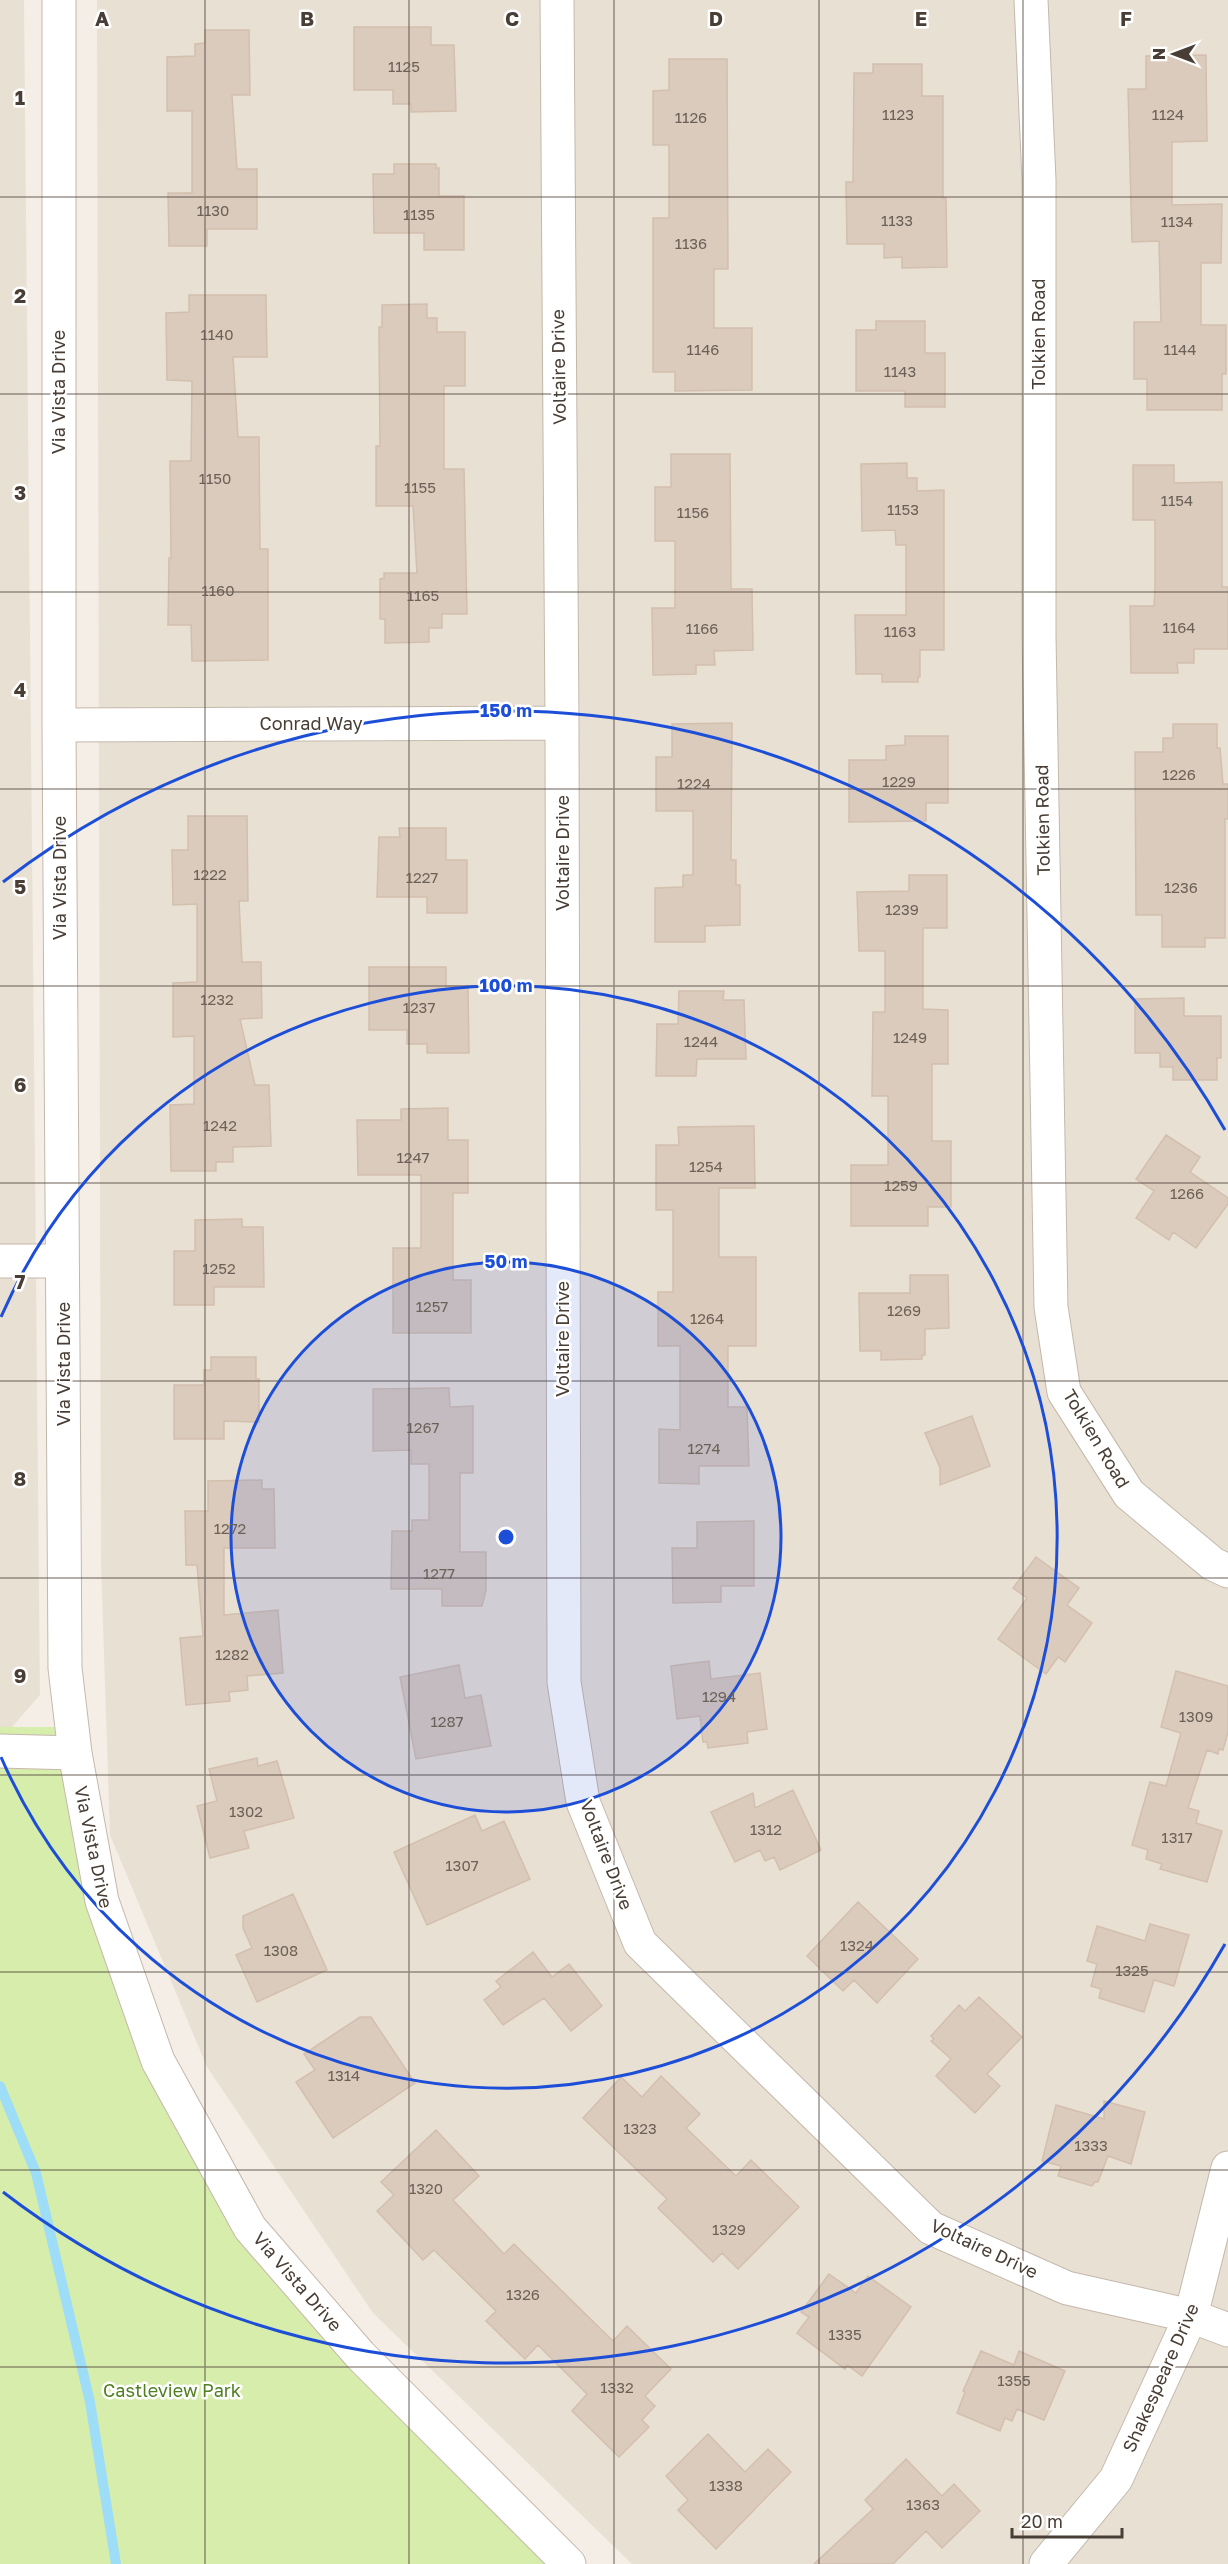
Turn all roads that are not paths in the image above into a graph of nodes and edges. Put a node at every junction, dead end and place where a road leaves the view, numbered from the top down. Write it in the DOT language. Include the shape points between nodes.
graph roads {
  1 [pos="59,0"];
  2 [pos="557,0"];
  3 [pos="1031,0"];
  4 [pos="562,723"];
  5 [pos="59,724"];
  6 [pos="0,1261"];
  7 [pos="62,1261"];
  8 [pos="1228,1571"];
  9 [pos="0,1752"];
  10 [pos="75,1753"];
  11 [pos="1228,2168"];
  12 [pos="1191,2316"];
  13 [pos="1228,2330"];
  14 [pos="569,2564"];
  15 [pos="1046,2564"];
  1 -- 5 [label="street, Via Vista Drive"];
  2 -- 4 [label="street, Voltaire Drive"];
  3 -- 8 [label="street, Tolkien Road" via="1039,180 1039,636 1051,1307 1064,1392 1129,1494 1213,1564"];
  4 -- 5 [label="street, Conrad Way"];
  4 -- 12 [label="street, Voltaire Drive" via="564,1682 583,1802 640,1942 931,2228 1067,2288"];
  5 -- 7 [label="street, Via Vista Drive"];
  6 -- 7 [label="street"];
  7 -- 10 [label="street, Via Vista Drive" via="65,1668"];
  9 -- 10 [label="street"];
  10 -- 14 [label="street, Via Vista Drive" via="102,1901 158,2061 250,2228 360,2355"];
  11 -- 12 [label="street, Shakespeare Drive"];
  12 -- 13 [label="street, Voltaire Drive"];
  12 -- 15 [label="street, Shakespeare Drive" via="1116,2479"];
}
